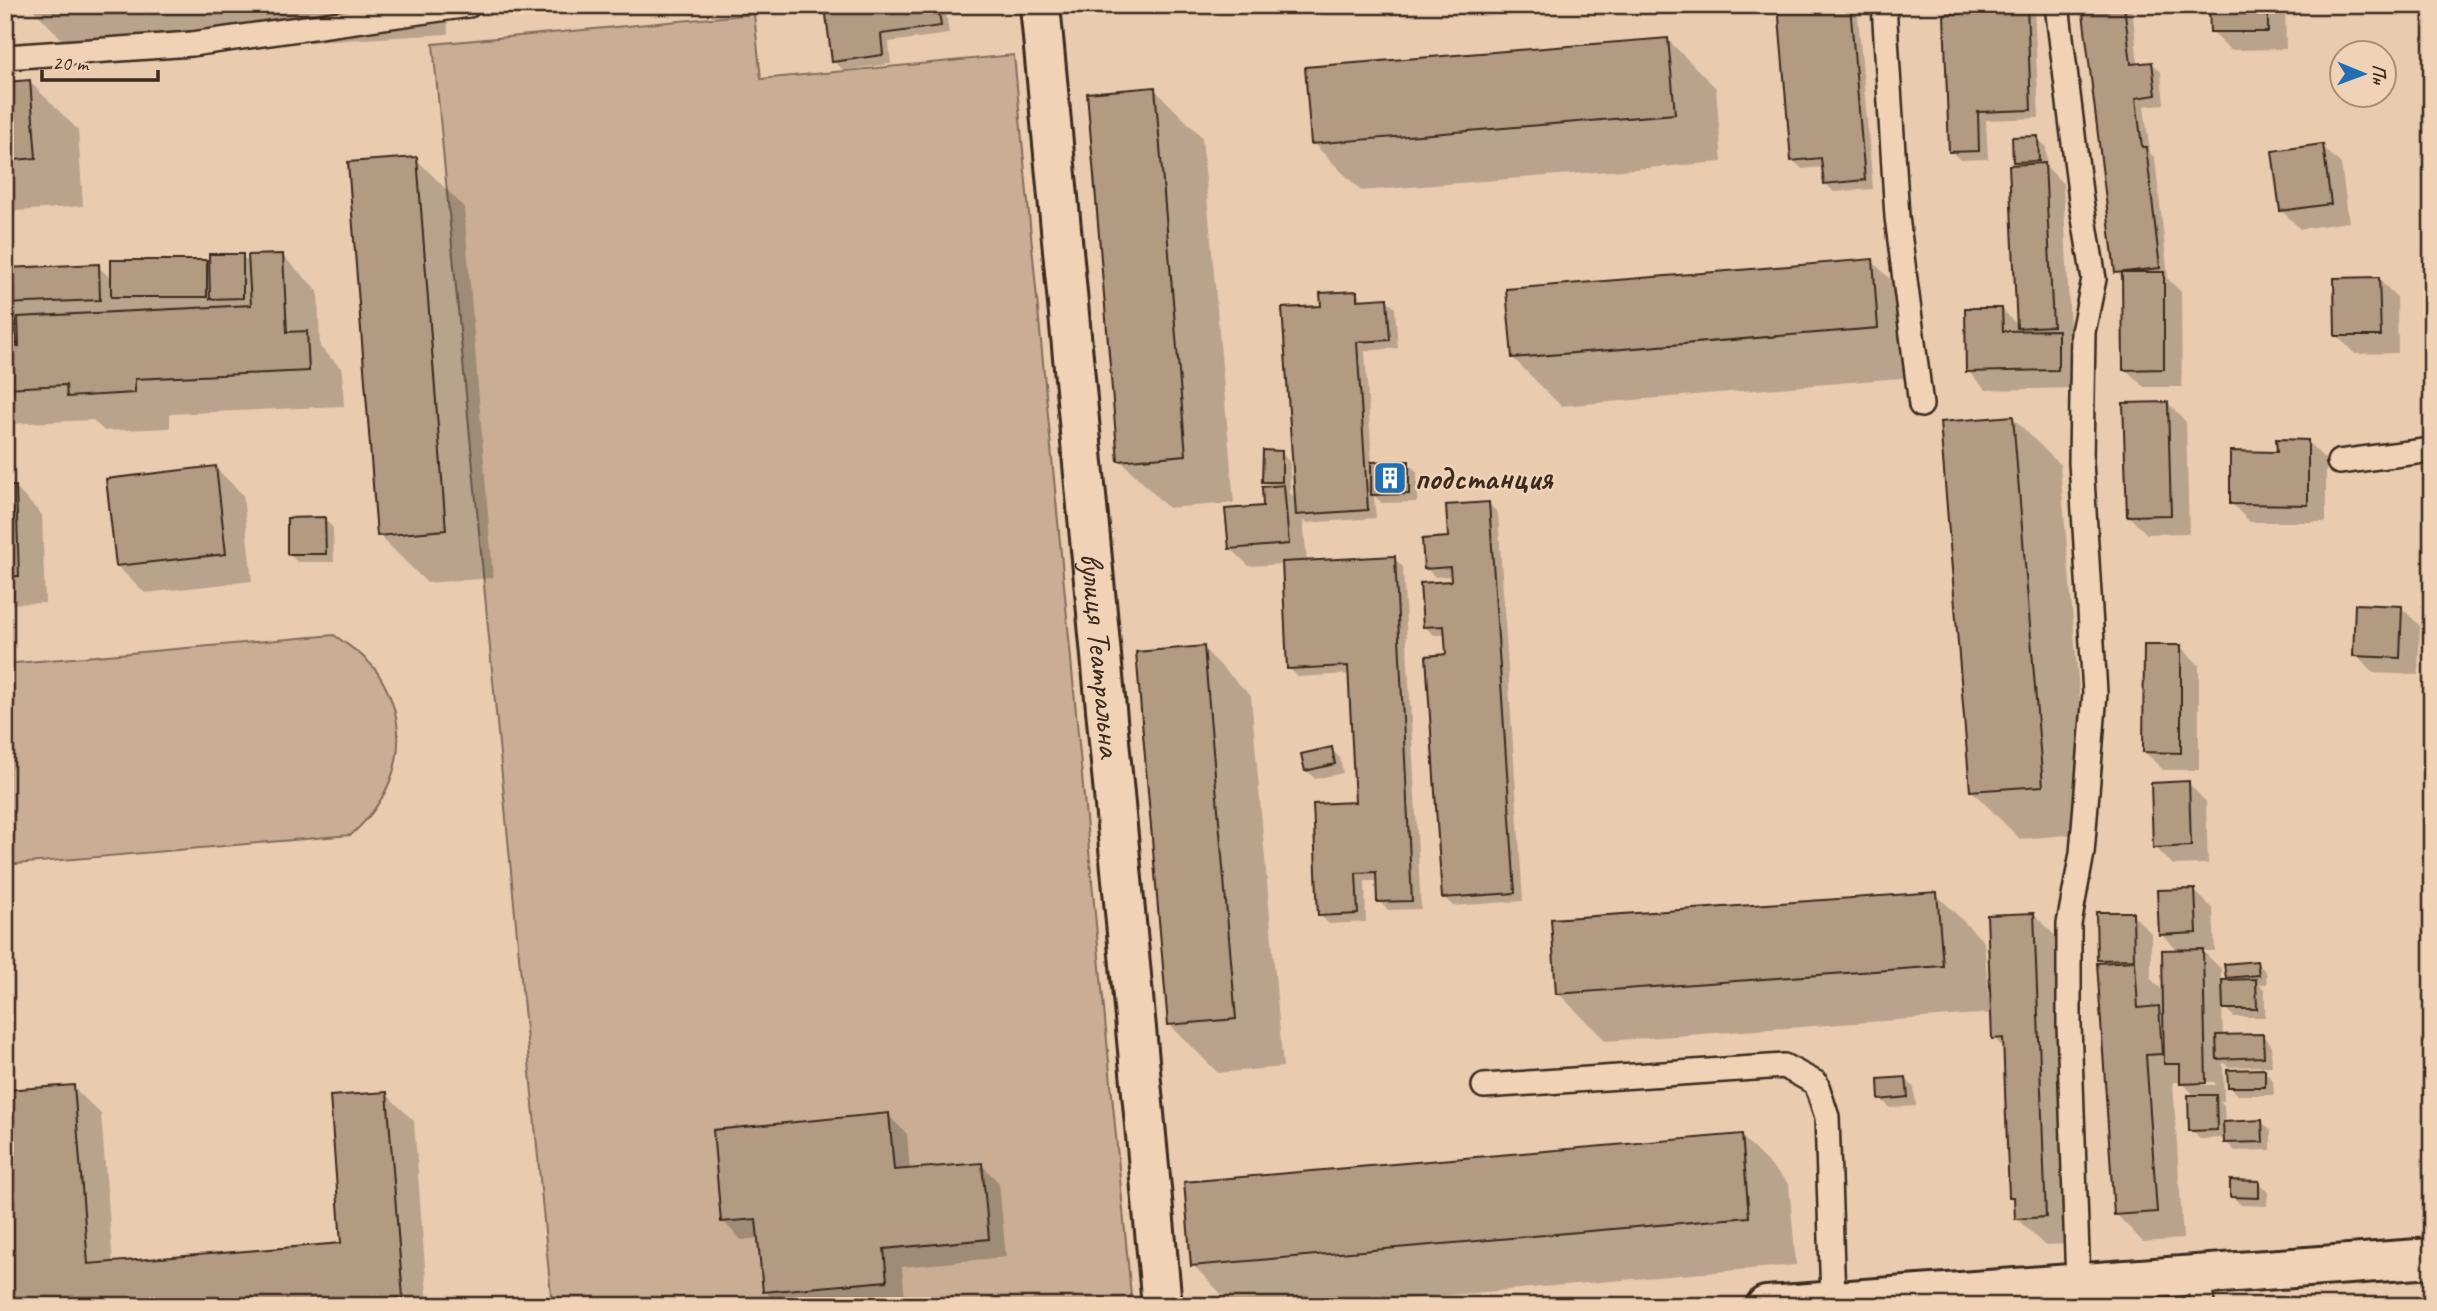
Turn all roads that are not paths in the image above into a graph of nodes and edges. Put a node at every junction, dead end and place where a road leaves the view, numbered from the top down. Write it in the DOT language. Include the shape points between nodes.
graph roads {
  1 [pos="468,5"];
  2 [pos="1040,5"];
  3 [pos="1884,5"];
  4 [pos="2057,5"];
  5 [pos="5,57"];
  6 [pos="1921,405"];
  7 [pos="2432,450"];
  8 [pos="2339,462"];
  9 [pos="1484,1086"];
  10 [pos="2432,1258"];
  11 [pos="2078,1283"];
  12 [pos="2201,1290"];
  13 [pos="1833,1299"];
  14 [pos="1161,1306"];
  15 [pos="1766,1306"];
  1 -- 5 [label="lane" via="192,44"];
  2 -- 14 [label="street, вулиця Театральна"];
  3 -- 6 [label="lane" via="1897,217"];
  4 -- 11 [label="lane" via="2094,279 2084,332 2081,462 2095,693 2082,853 2069,924"];
  7 -- 8 [label="lane"];
  9 -- 13 [label="lane" via="1784,1066 1816,1083 1826,1117"];
  10 -- 12 [label="street"];
  11 -- 12 [label="street"];
  11 -- 13 [label="street"];
  13 -- 15 [label="street"];
}
